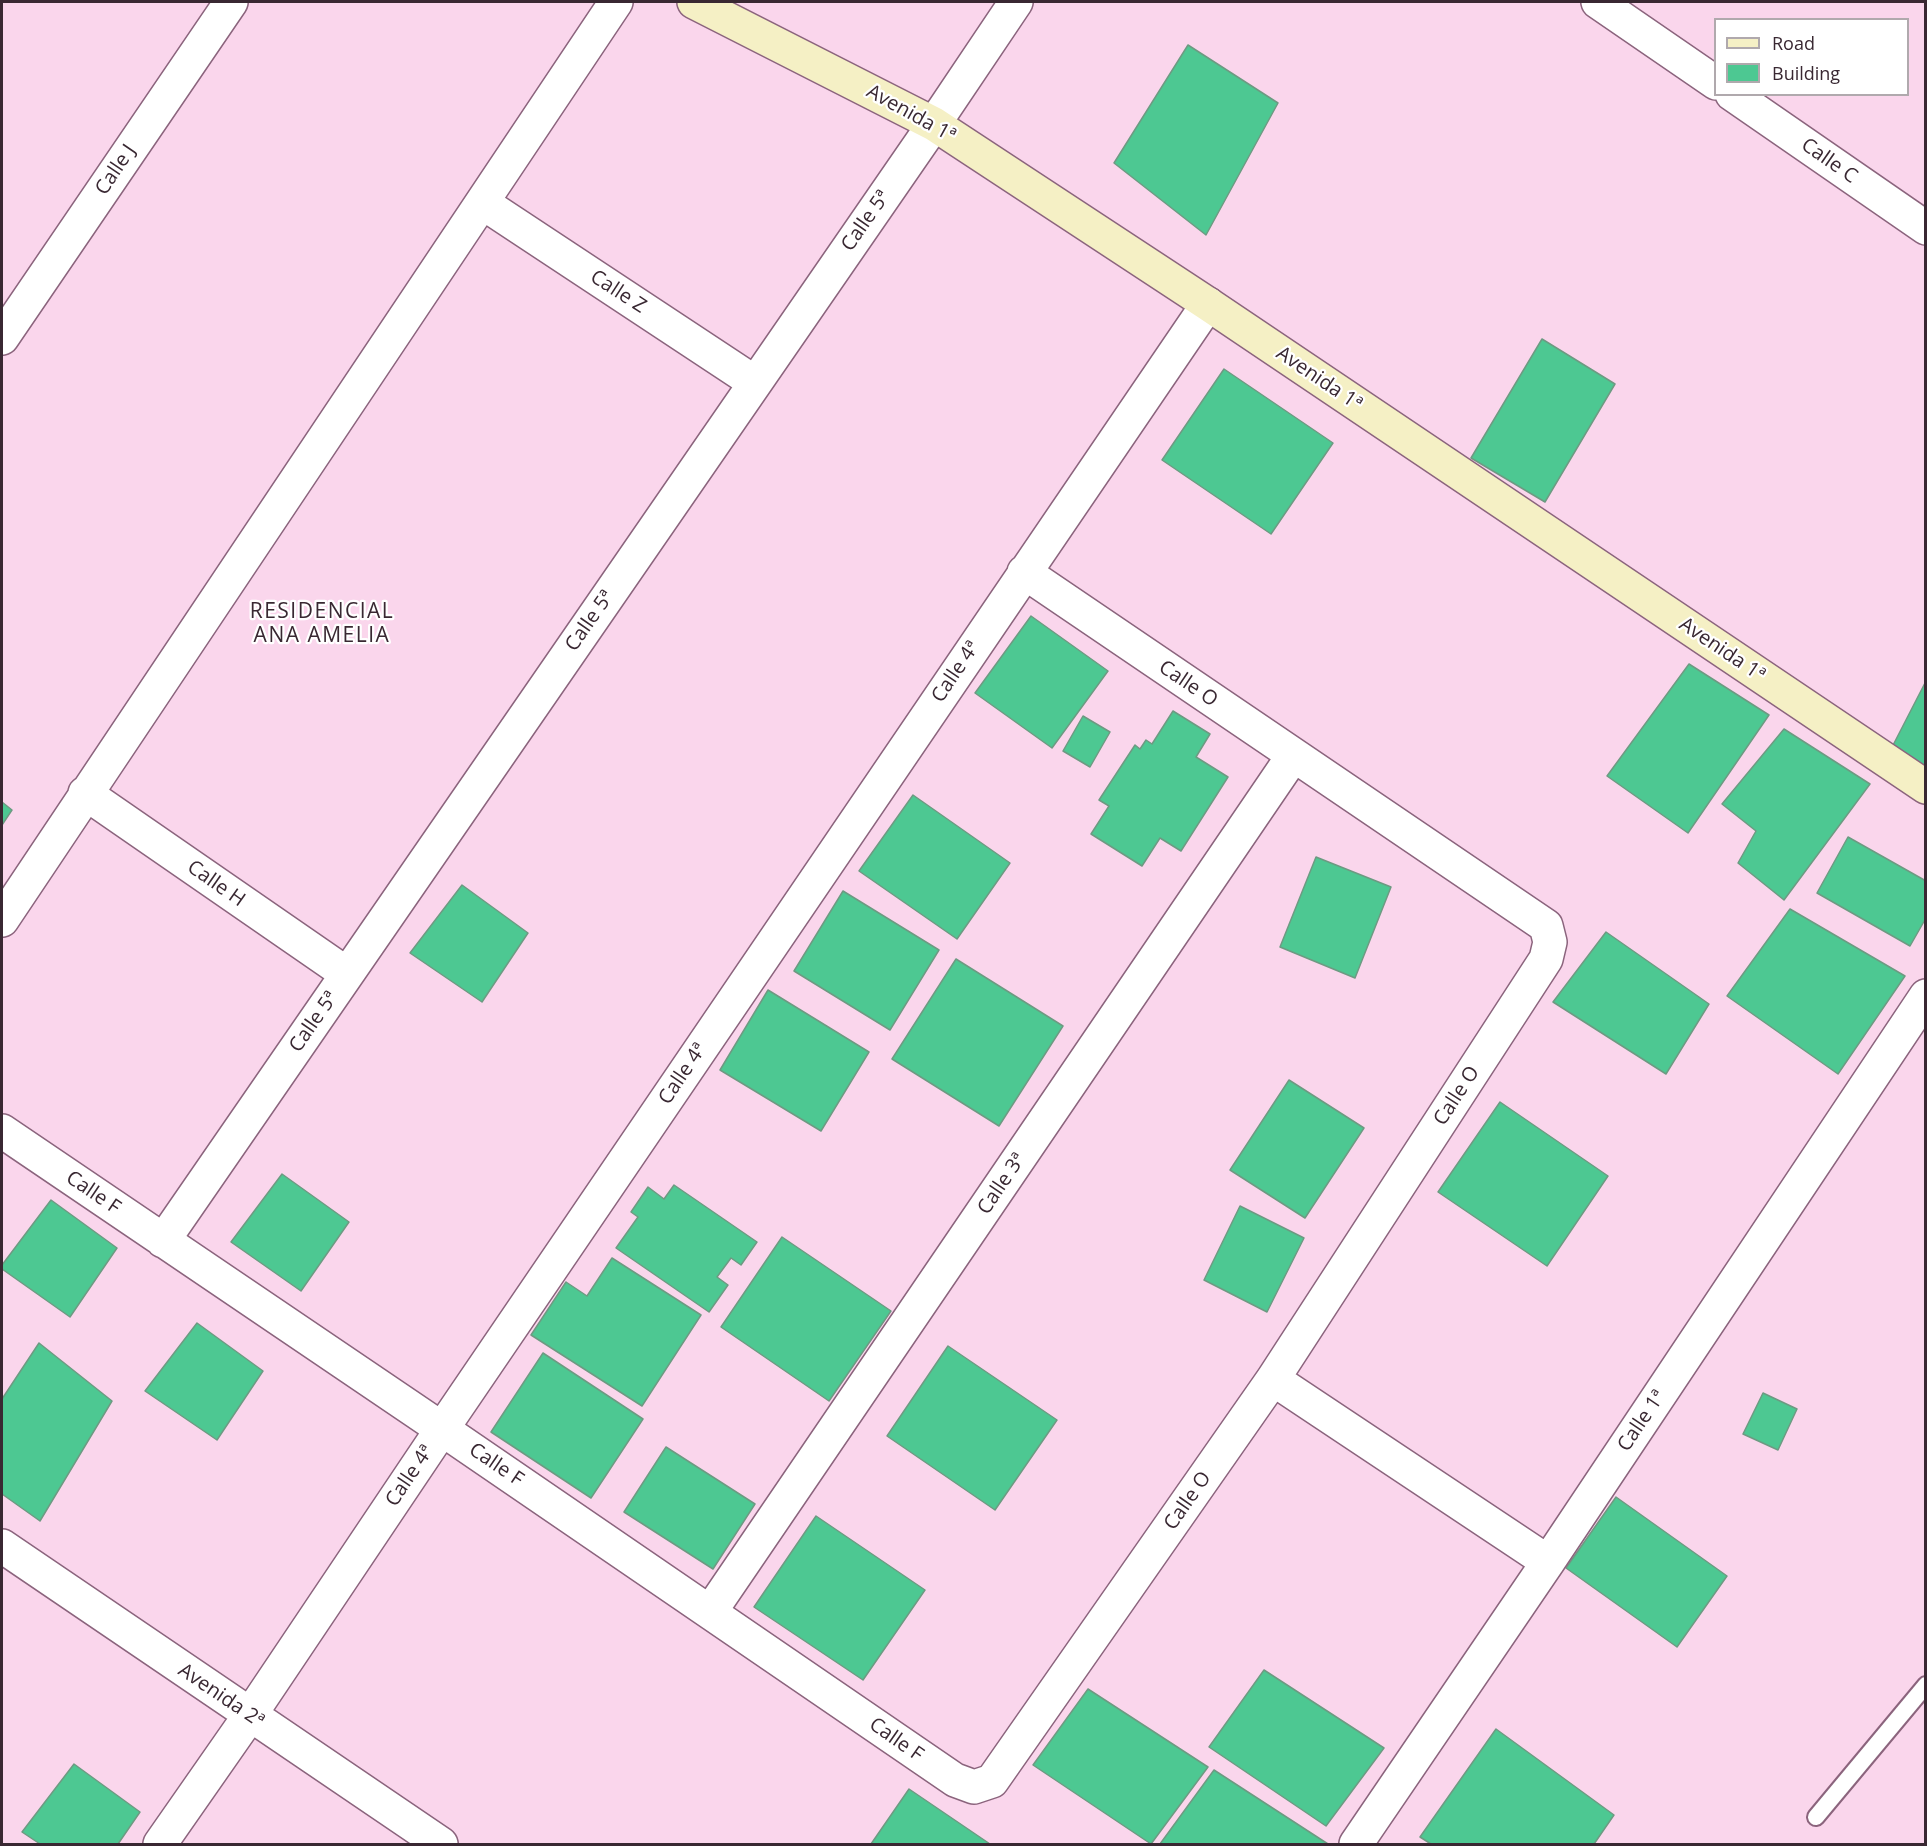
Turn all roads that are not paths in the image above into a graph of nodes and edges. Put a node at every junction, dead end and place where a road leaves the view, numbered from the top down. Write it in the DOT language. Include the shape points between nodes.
graph roads {
  1 [pos="231,2"];
  2 [pos="616,2"];
  3 [pos="694,2"];
  4 [pos="1016,2"];
  5 [pos="1598,2"];
  6 [pos="1714,82"];
  7 [pos="1735,96"];
  8 [pos="934,124"];
  9 [pos="483,203"];
  10 [pos="1926,228"];
  11 [pos="1208,304"];
  12 [pos="2,338"];
  13 [pos="754,382"];
  14 [pos="1024,572"];
  15 [pos="1293,756"];
  16 [pos="1926,787"];
  17 [pos="85,793"];
  18 [pos="2,920"];
  19 [pos="347,974"];
  20 [pos="1926,996"];
  21 [pos="2,1131"];
  22 [pos="163,1240"];
  23 [pos="1273,1379"];
  24 [pos="442,1429"];
  25 [pos="2,1546"];
  26 [pos="1548,1562"];
  27 [pos="710,1611"];
  28 [pos="1926,1685"];
  29 [pos="250,1715"];
  30 [pos="992,1781"];
  31 [pos="1816,1816"];
  32 [pos="160,1845"];
  33 [pos="441,1845"];
  34 [pos="1356,1845"];
  1 -- 12 [label="street, Calle J"];
  2 -- 9 [label="street"];
  3 -- 8 [label="street, Avenida 1ª"];
  4 -- 8 [label="street, Calle 5ª"];
  5 -- 6 [label="street"];
  7 -- 10 [label="street, Calle C"];
  8 -- 11 [label="street, Avenida 1ª"];
  8 -- 13 [label="street, Calle 5ª"];
  9 -- 13 [label="street, Calle Z"];
  9 -- 17 [label="street"];
  11 -- 14 [label="street, Calle 4ª"];
  11 -- 16 [label="street, Avenida 1ª"];
  13 -- 19 [label="street, Calle 5ª"];
  14 -- 15 [label="street, Calle O"];
  14 -- 24 [label="street, Calle 4ª"];
  15 -- 23 [label="street, Calle O" via="1546,926 1550,942 1546,959"];
  15 -- 27 [label="street, Calle 3ª"];
  17 -- 18 [label="street"];
  17 -- 19 [label="street, Calle H"];
  19 -- 22 [label="street, Calle 5ª"];
  20 -- 26 [label="street, Calle 1ª"];
  21 -- 22 [label="street, Calle F"];
  22 -- 24 [label="street, Calle F"];
  23 -- 26 [label="street"];
  23 -- 30 [label="street, Calle O"];
  24 -- 27 [label="street, Calle F"];
  24 -- 29 [label="street, Calle 4ª"];
  25 -- 29 [label="street, Avenida 2ª"];
  26 -- 34 [label="street, Calle 1ª"];
  27 -- 30 [label="street, Calle F" via="955,1780 974,1787"];
  28 -- 31 [label="lane"];
  29 -- 32 [label="street, Calle 4ª"];
  29 -- 33 [label="street, Avenida 2ª"];
}
